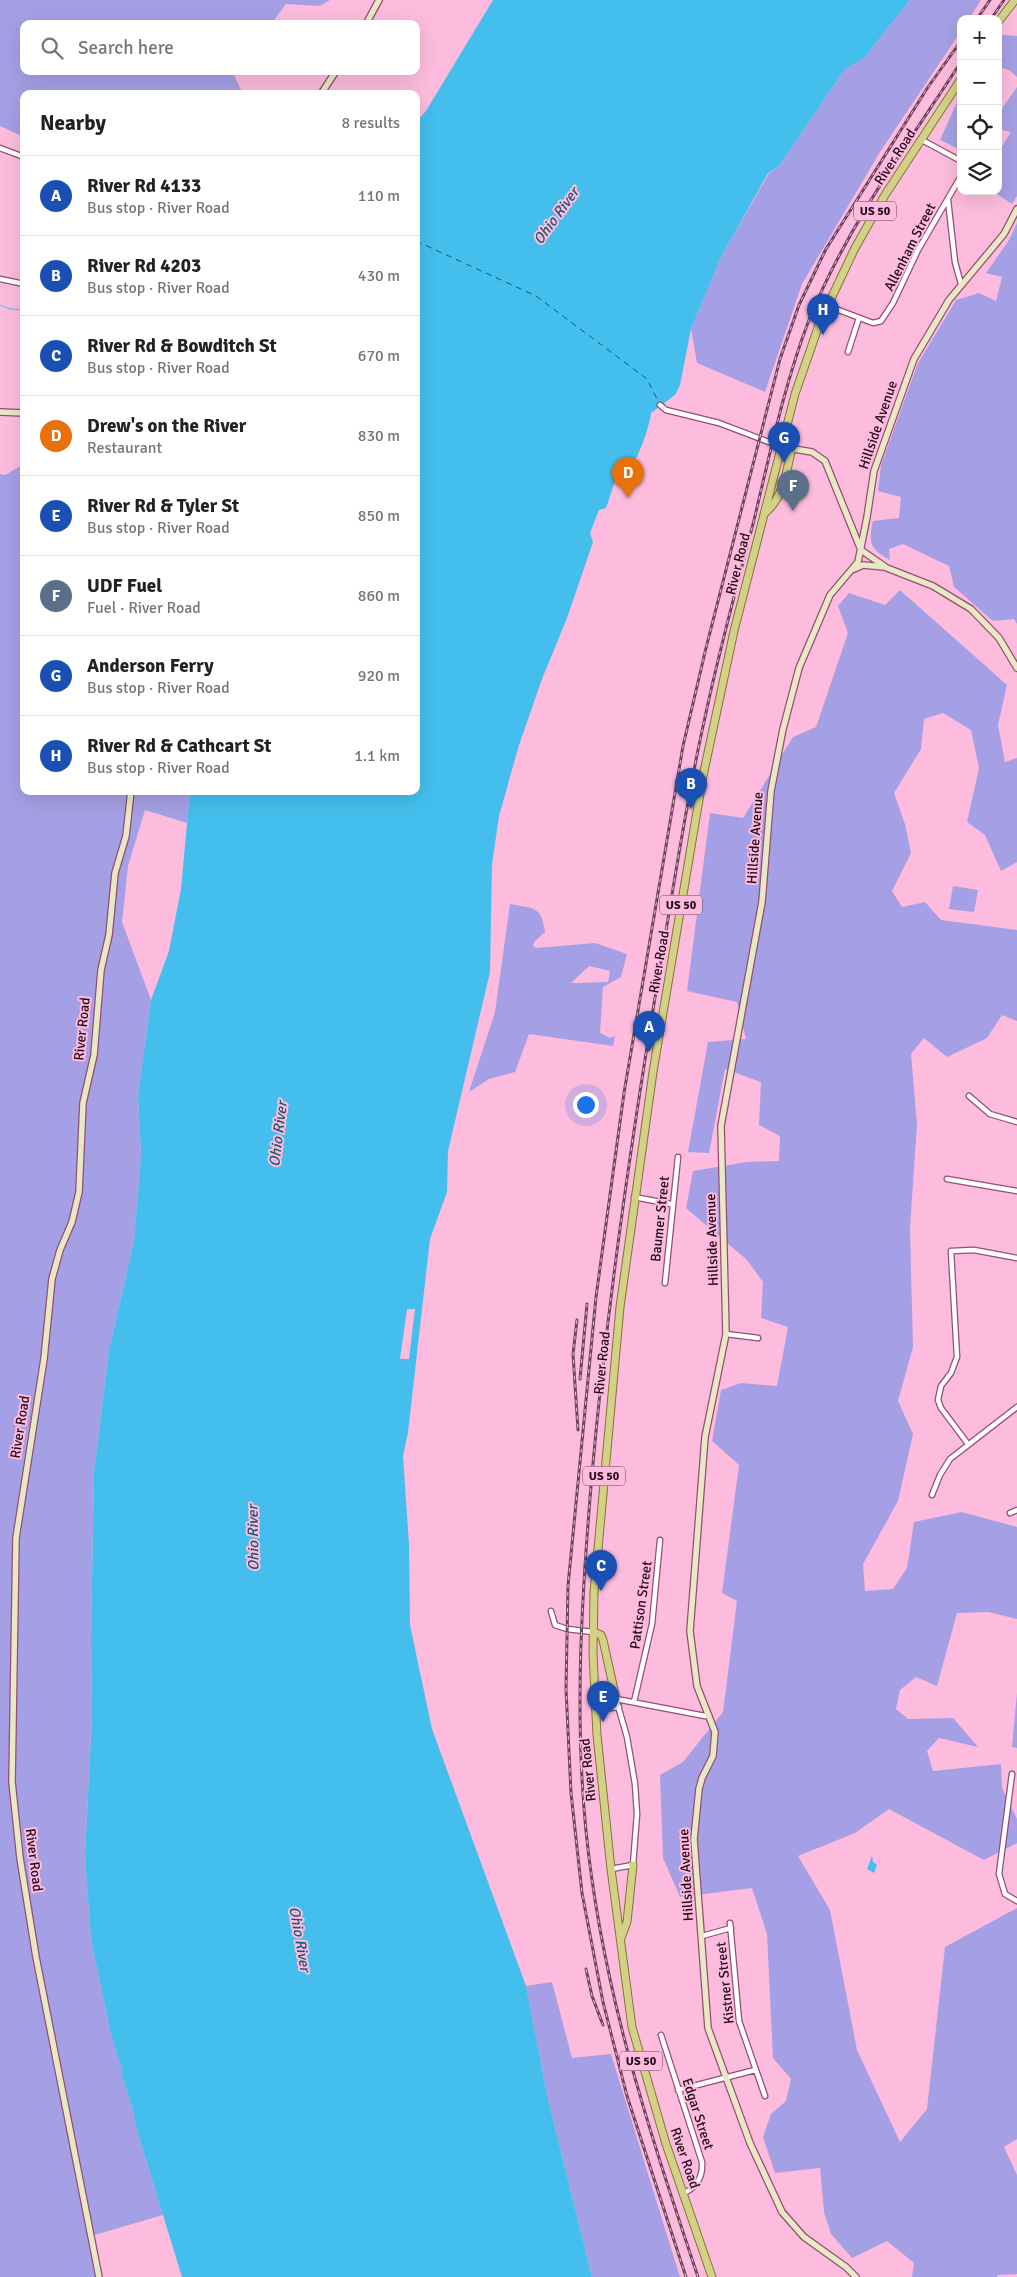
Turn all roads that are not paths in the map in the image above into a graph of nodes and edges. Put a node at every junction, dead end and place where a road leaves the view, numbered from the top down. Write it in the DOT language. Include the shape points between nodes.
graph roads {
  1 [pos="379,0"];
  2 [pos="1015,0"];
  3 [pos="1002,17"];
  4 [pos="368,20"];
  5 [pos="333,75"];
  6 [pos="957,85"];
  7 [pos="324,90"];
  8 [pos="922,140"];
  9 [pos="0,148"];
  10 [pos="20,156"];
  11 [pos="957,159"];
  12 [pos="957,183"];
  13 [pos="948,200"];
  14 [pos="1017,209"];
  15 [pos="0,280"];
  16 [pos="20,283"];
  17 [pos="961,284"];
  18 [pos="828,306"];
  19 [pos="859,318"];
  20 [pos="848,352"];
  21 [pos="660,405"];
  22 [pos="0,412"];
  23 [pos="20,413"];
  24 [pos="782,447"];
  25 [pos="792,448"];
  26 [pos="764,513"];
  27 [pos="866,527"];
  28 [pos="852,529"];
  29 [pos="861,550"];
  30 [pos="887,568"];
  31 [pos="854,569"];
  32 [pos="1017,668"];
  33 [pos="131,795"];
  34 [pos="969,1096"];
  35 [pos="1017,1122"];
  36 [pos="678,1157"];
  37 [pos="947,1179"];
  38 [pos="1017,1190"];
  39 [pos="634,1197"];
  40 [pos="671,1204"];
  41 [pos="1017,1258"];
  42 [pos="665,1283"];
  43 [pos="726,1334"];
  44 [pos="758,1338"];
  45 [pos="1017,1407"];
  46 [pos="968,1444"];
  47 [pos="932,1495"];
  48 [pos="1017,1510"];
  49 [pos="1010,1513"];
  50 [pos="660,1540"];
  51 [pos="551,1612"];
  52 [pos="593,1632"];
  53 [pos="616,1699"];
  54 [pos="634,1702"];
  55 [pos="619,1707"];
  56 [pos="595,1710"];
  57 [pos="709,1716"];
  58 [pos="1012,1774"];
  59 [pos="633,1865"];
  60 [pos="611,1869"];
  61 [pos="1017,1901"];
  62 [pos="702,1936"];
  63 [pos="620,1940"];
  64 [pos="661,2035"];
  65 [pos="756,2070"];
  66 [pos="726,2078"];
  67 [pos="678,2090"];
  68 [pos="765,2096"];
  69 [pos="684,2193"];
  70 [pos="99,2277"];
  71 [pos="712,2277"];
  72 [pos="856,2277"];
  1 -- 4 [label="street"];
  2 -- 3 [label="main road"];
  5 -- 7 [label="street"];
  6 -- 8 [label="main road, River Road / US 50"];
  8 -- 11 [label="street"];
  8 -- 18 [label="main road, River Road / US 50" via="870,220"];
  9 -- 10 [label="street"];
  12 -- 13 [label="street, Allenham Street"];
  13 -- 17 [label="street"];
  13 -- 19 [label="street, Allenham Street" via="881,322 875,324"];
  14 -- 17 [label="street, Hillside Avenue" via="1004,234"];
  15 -- 16 [label="street"];
  17 -- 27 [label="street, Hillside Avenue" via="914,360 874,471"];
  18 -- 19 [label="street"];
  18 -- 24 [label="main road, River Road / US 50" via="802,370"];
  19 -- 20 [label="street"];
  21 -- 24 [label="street" via="666,410 719,424"];
  22 -- 23 [label="street"];
  24 -- 25 [label="street"];
  24 -- 26 [label="main road, River Road / US 50"];
  25 -- 26 [label="main road" via="780,493 775,504"];
  25 -- 28 [label="street" via="812,452 824,461"];
  26 -- 39 [label="main road, River Road / US 50" via="734,631 703,776"];
  27 -- 28 [label="street"];
  27 -- 29 [label="street, Hillside Avenue"];
  28 -- 29 [label="street"];
  29 -- 30 [label="street"];
  29 -- 31 [label="street, Hillside Avenue"];
  30 -- 31 [label="street" via="871,564"];
  30 -- 32 [label="street" via="933,586 971,609 999,638"];
  31 -- 43 [label="street, Hillside Avenue" via="830,595 800,668 783,729 771,791 762,902 721,1126"];
  33 -- 70 [label="street, River Road" via="101,970 94,1055 84,1103 79,1192 52,1279 44,1359 16,1538 12,1782 20,1858 36,1957"];
  34 -- 35 [label="street" via="990,1114"];
  36 -- 40 [label="street, Baumer Street"];
  37 -- 38 [label="street"];
  39 -- 40 [label="street"];
  39 -- 52 [label="main road, River Road / US 50" via="611,1388"];
  40 -- 42 [label="street, Baumer Street"];
  41 -- 46 [label="street" via="974,1250 951,1251 957,1357 951,1374 939,1390 938,1400"];
  43 -- 44 [label="street"];
  43 -- 57 [label="street, Hillside Avenue" via="705,1437 691,1611 696,1686"];
  45 -- 46 [label="street"];
  46 -- 47 [label="street" via="944,1466"];
  48 -- 49 [label="street"];
  50 -- 54 [label="street, Pattison Street" via="652,1624"];
  51 -- 52 [label="street" via="555,1625"];
  52 -- 53 [label="main road" via="603,1640"];
  52 -- 56 [label="main road, River Road / US 50"];
  53 -- 54 [label="street"];
  53 -- 55 [label="street"];
  54 -- 57 [label="street"];
  55 -- 56 [label="street"];
  55 -- 59 [label="street" via="635,1784 637,1814"];
  56 -- 60 [label="main road, River Road / US 50"];
  57 -- 62 [label="street, Hillside Avenue" via="715,1732 715,1750 699,1789 694,1839"];
  58 -- 61 [label="street" via="999,1874 1005,1894"];
  59 -- 60 [label="street"];
  59 -- 63 [label="main road" via="627,1922"];
  60 -- 63 [label="main road, River Road / US 50"];
  62 -- 65 [label="street, Kistner Street" via="731,1925 739,2021"];
  62 -- 66 [label="street, Hillside Avenue" via="708,2028"];
  63 -- 69 [label="main road, River Road / US 50" via="632,2027"];
  64 -- 67 [label="street, Edgar Street"];
  65 -- 66 [label="street"];
  65 -- 68 [label="street, Kistner Street"];
  66 -- 67 [label="street"];
  66 -- 72 [label="street, Hillside Avenue" via="750,2143 782,2212 804,2238 846,2266"];
  67 -- 69 [label="street, Edgar Street" via="702,2167 697,2184"];
  69 -- 71 [label="main road, River Road / US 50"];
}
